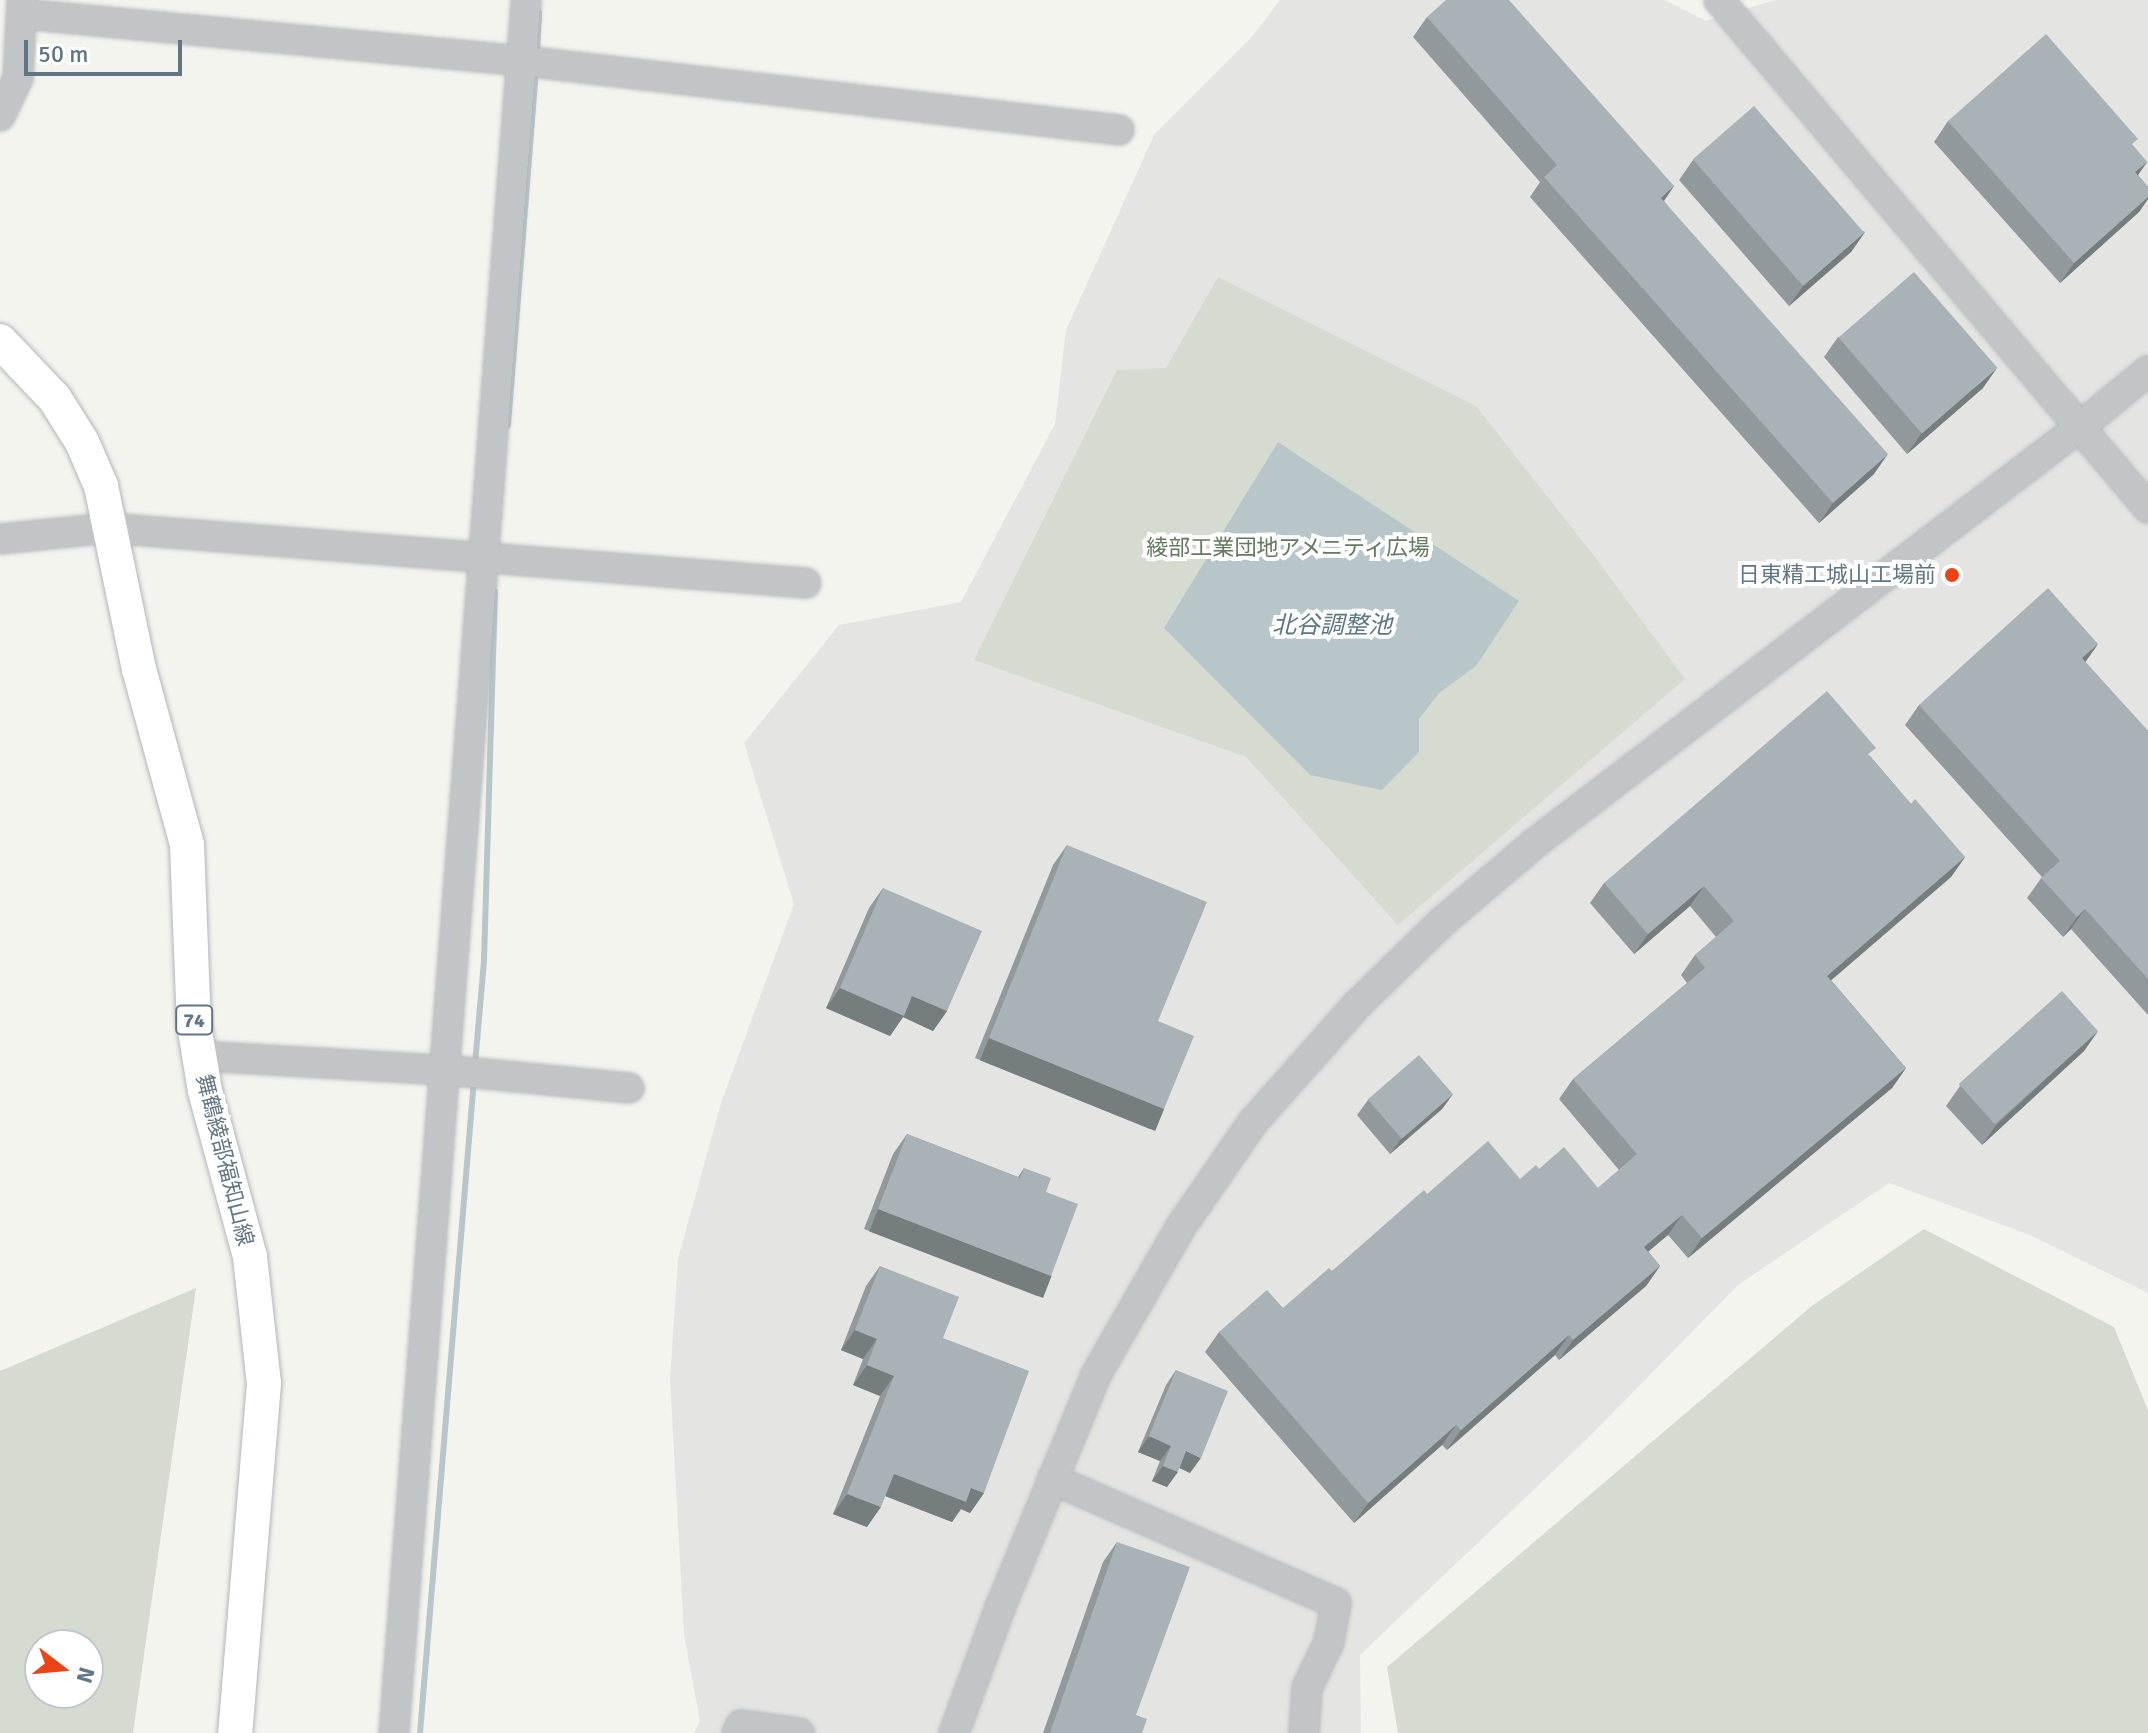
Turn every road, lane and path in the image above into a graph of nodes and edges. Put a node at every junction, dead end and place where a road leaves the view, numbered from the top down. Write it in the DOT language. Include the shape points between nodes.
graph roads {
  1 [pos="526,0"];
  2 [pos="1719,0"];
  3 [pos="22,7"];
  4 [pos="523,61"];
  5 [pos="0,116"];
  6 [pos="1119,130"];
  7 [pos="0,341"];
  8 [pos="2148,371"];
  9 [pos="2081,426"];
  10 [pos="2148,508"];
  11 [pos="108,528"];
  12 [pos="0,539"];
  13 [pos="482,558"];
  14 [pos="806,583"];
  15 [pos="200,1056"];
  16 [pos="445,1070"];
  17 [pos="629,1088"];
  18 [pos="1052,1479"];
  19 [pos="235,1733"];
  20 [pos="394,1733"];
  21 [pos="737,1733"];
  22 [pos="799,1733"];
  23 [pos="954,1733"];
  24 [pos="1304,1733"];
  1 -- 4 [label="street"];
  2 -- 9 [label="street"];
  3 -- 4 [label="street"];
  3 -- 5 [label="street" via="18,78"];
  4 -- 6 [label="street"];
  4 -- 13 [label="street"];
  7 -- 11 [label="main road, 舞鶴綾部福知山線 / 74" via="55,399 82,442 101,486"];
  8 -- 9 [label="street"];
  9 -- 10 [label="street"];
  9 -- 18 [label="street" via="1535,843 1442,922 1357,1005 1253,1122 1180,1228 1097,1373"];
  11 -- 12 [label="street"];
  11 -- 13 [label="street"];
  11 -- 15 [label="main road, 舞鶴綾部福知山線 / 74" via="139,669 187,845 194,1025"];
  13 -- 14 [label="street"];
  13 -- 16 [label="street"];
  15 -- 16 [label="street"];
  15 -- 19 [label="main road, 舞鶴綾部福知山線 / 74" via="250,1257 264,1383"];
  16 -- 17 [label="street"];
  16 -- 20 [label="street"];
  18 -- 23 [label="street"];
  18 -- 24 [label="street" via="1336,1603 1329,1642 1307,1688"];
  21 -- 22 [label="street" via="741,1725"];
}
